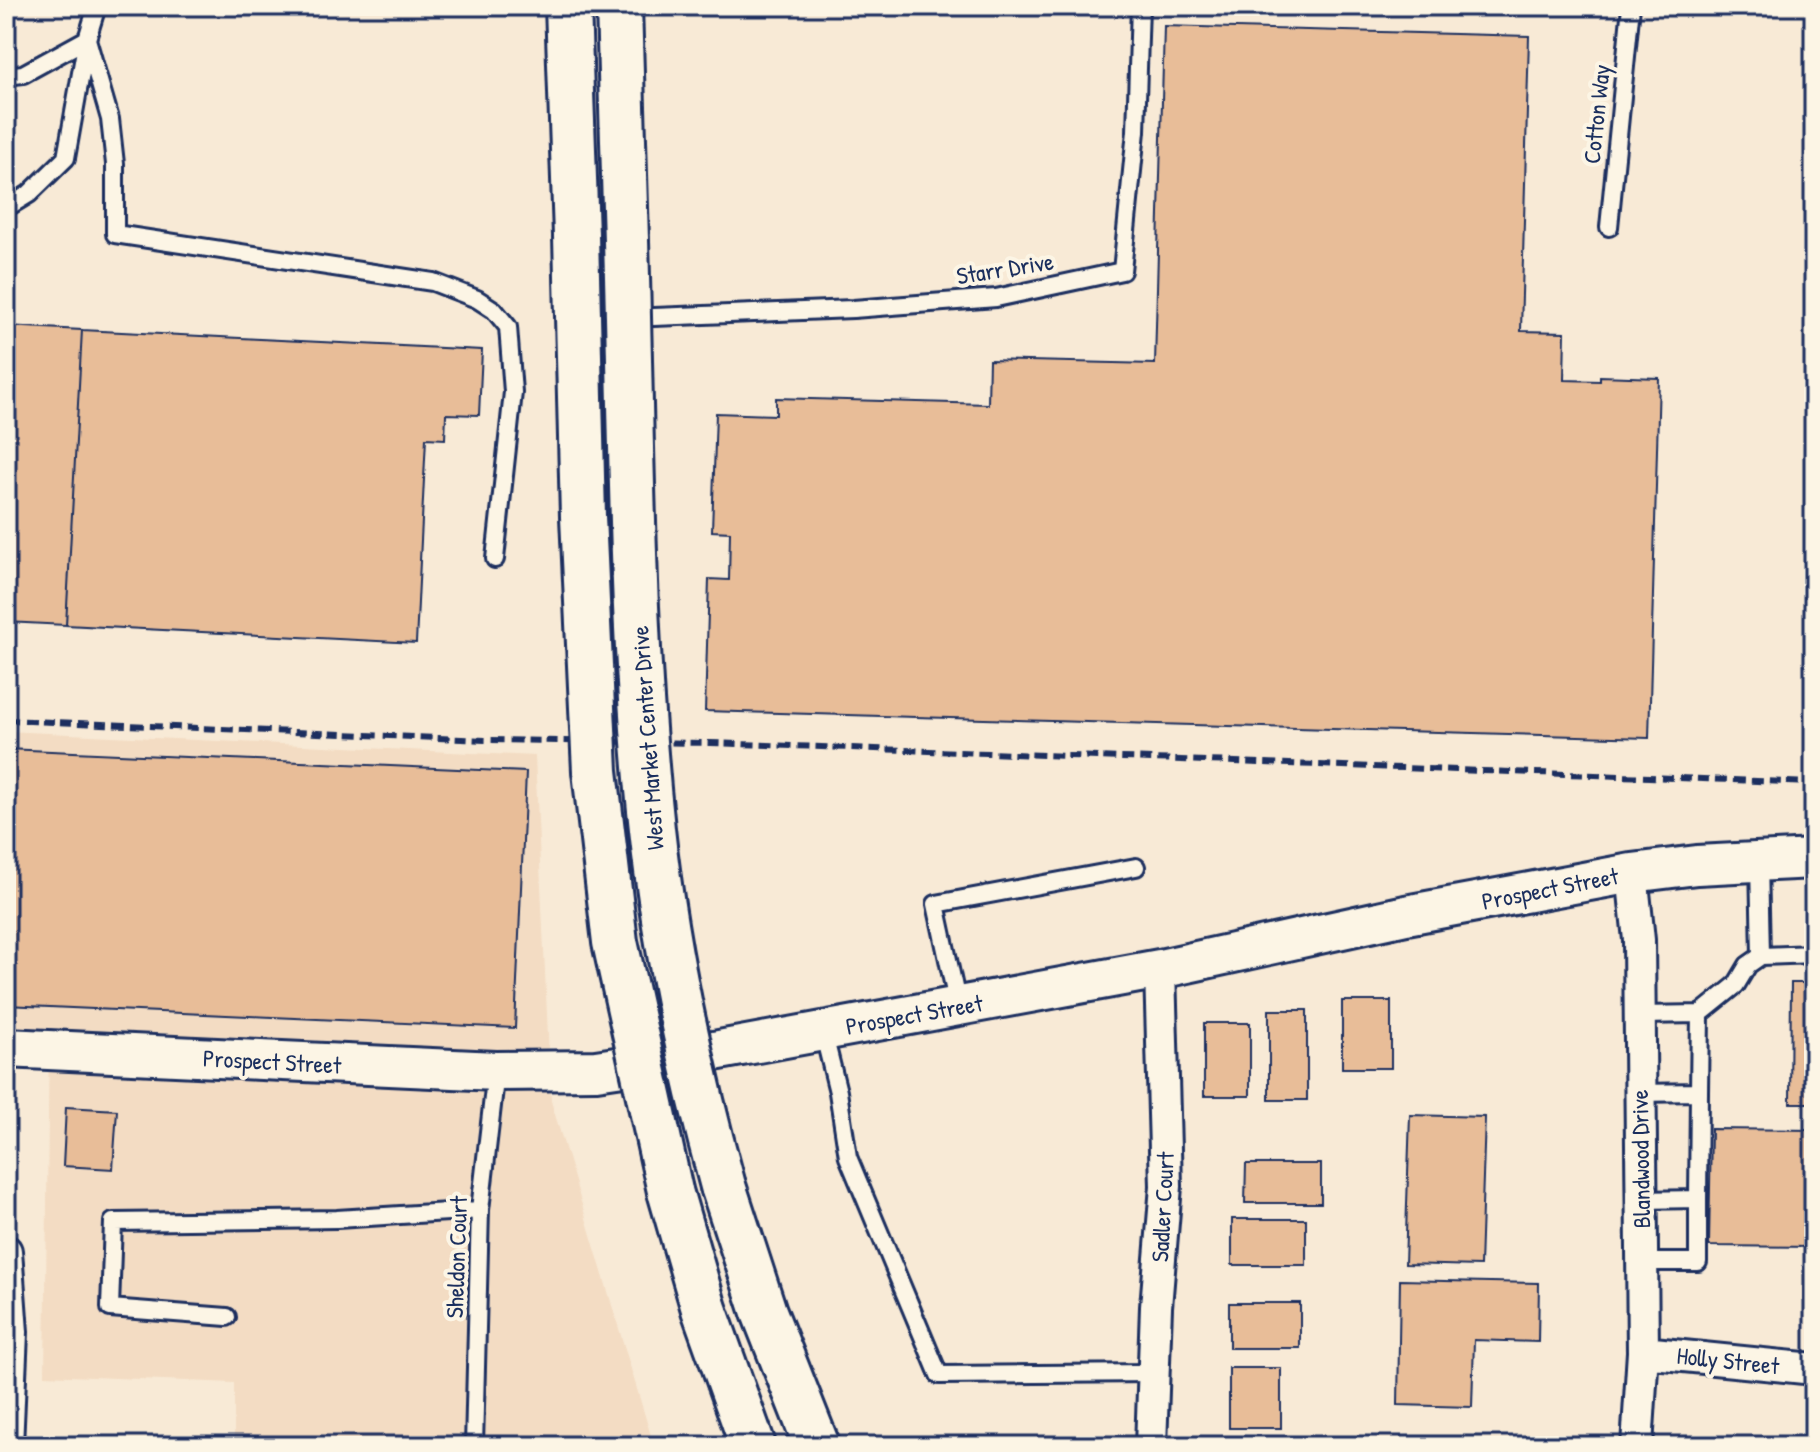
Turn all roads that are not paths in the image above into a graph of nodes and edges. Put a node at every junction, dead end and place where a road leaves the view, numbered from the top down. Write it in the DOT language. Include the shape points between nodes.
graph roads {
  1 [pos="97,6"];
  2 [pos="568,6"];
  3 [pos="619,6"];
  4 [pos="1140,6"];
  5 [pos="1631,6"];
  6 [pos="87,39"];
  7 [pos="6,76"];
  8 [pos="6,208"];
  9 [pos="1609,227"];
  10 [pos="629,318"];
  11 [pos="495,559"];
  12 [pos="1814,859"];
  13 [pos="1759,862"];
  14 [pos="1136,867"];
  15 [pos="1632,873"];
  16 [pos="1814,954"];
  17 [pos="1761,956"];
  18 [pos="1160,969"];
  19 [pos="958,1006"];
  20 [pos="1700,1014"];
  21 [pos="1639,1015"];
  22 [pos="823,1031"];
  23 [pos="6,1048"];
  24 [pos="496,1071"];
  25 [pos="1699,1092"];
  26 [pos="1639,1093"];
  27 [pos="1698,1199"];
  28 [pos="1640,1200"];
  29 [pos="480,1210"];
  30 [pos="6,1251"];
  31 [pos="1641,1262"];
  32 [pos="227,1317"];
  33 [pos="1643,1352"];
  34 [pos="1814,1369"];
  35 [pos="1154,1373"];
  36 [pos="7,1446"];
  37 [pos="474,1446"];
  38 [pos="753,1446"];
  39 [pos="817,1446"];
  40 [pos="1151,1446"];
  41 [pos="1637,1446"];
  1 -- 6 [label="lane"];
  2 -- 38 [label="main road, West Market Center Drive, bridge" via="595,771 615,942 670,1191 704,1309"];
  3 -- 10 [label="main road, West Market Center Drive, bridge"];
  4 -- 10 [label="lane, Starr Drive" via="1136,131 1122,271 996,298"];
  5 -- 9 [label="lane, Cotton Way"];
  6 -- 7 [label="lane" via="23,74"];
  6 -- 8 [label="lane" via="66,158"];
  6 -- 11 [label="lane" via="110,119 115,234 433,282 477,299 508,327 513,392"];
  10 -- 39 [label="main road, West Market Center Drive, bridge" via="640,681 652,830 677,990 723,1186 764,1312"];
  12 -- 13 [label="street, Prospect Street"];
  13 -- 15 [label="street, Prospect Street"];
  13 -- 17 [label="lane"];
  14 -- 19 [label="lane" via="936,904"];
  15 -- 18 [label="street, Prospect Street"];
  15 -- 21 [label="street, Blandwood Drive"];
  16 -- 17 [label="lane"];
  17 -- 20 [label="lane"];
  18 -- 19 [label="street, Prospect Street"];
  18 -- 35 [label="street, Sadler Court" via="1166,1186"];
  19 -- 22 [label="street, Prospect Street"];
  20 -- 21 [label="lane"];
  20 -- 25 [label="lane"];
  21 -- 26 [label="street, Blandwood Drive"];
  22 -- 24 [label="street, Prospect Street" via="596,1070"];
  22 -- 35 [label="lane" via="848,1157 939,1375"];
  23 -- 24 [label="street, Prospect Street"];
  24 -- 29 [label="lane, Sheldon Court"];
  25 -- 26 [label="lane"];
  25 -- 27 [label="lane"];
  26 -- 28 [label="street, Blandwood Drive"];
  27 -- 28 [label="lane"];
  27 -- 31 [label="lane" via="1698,1262"];
  28 -- 31 [label="street, Blandwood Drive"];
  29 -- 32 [label="lane" via="337,1219 113,1222 110,1308"];
  29 -- 37 [label="lane, Sheldon Court"];
  30 -- 36 [label="street" via="12,1332"];
  31 -- 33 [label="street, Blandwood Drive"];
  33 -- 34 [label="street, Holly Street"];
  33 -- 41 [label="street, Blandwood Drive"];
  35 -- 40 [label="street, Sadler Court"];
}
